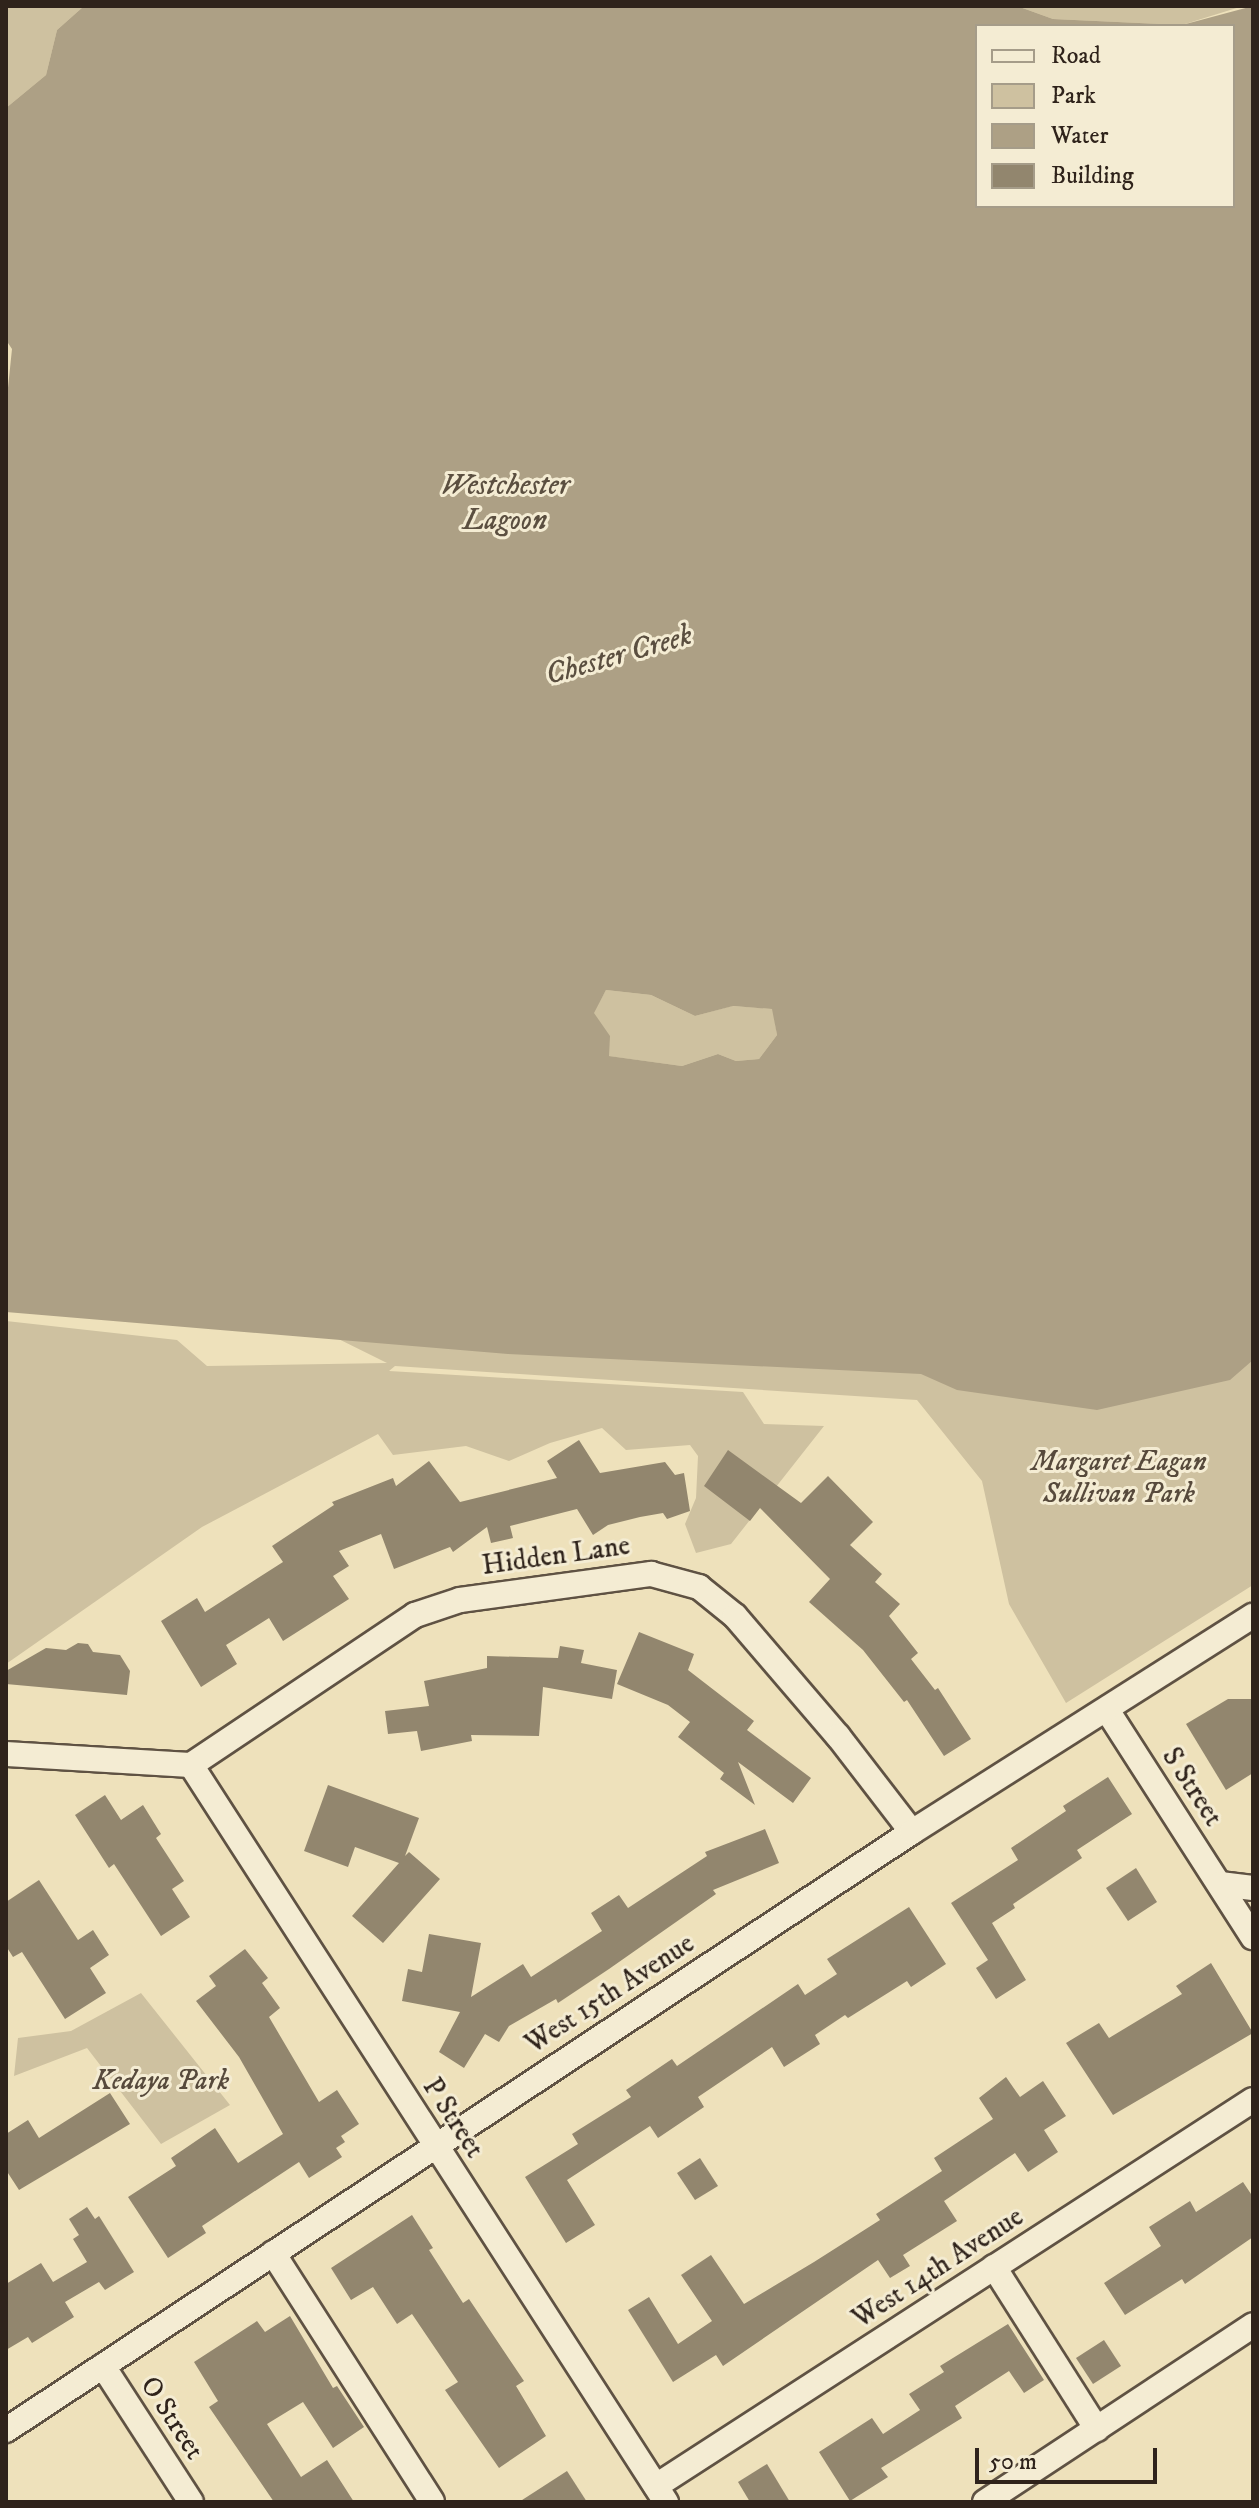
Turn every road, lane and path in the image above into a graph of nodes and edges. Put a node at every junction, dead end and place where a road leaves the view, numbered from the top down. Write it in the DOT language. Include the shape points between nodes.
graph roads {
  1 [pos="1253,1616"];
  2 [pos="1107,1710"];
  3 [pos="6,1754"];
  4 [pos="191,1765"];
  5 [pos="912,1832"];
  6 [pos="1220,1884"];
  7 [pos="1253,1888"];
  8 [pos="1253,1937"];
  9 [pos="1253,2100"];
  10 [pos="434,2146"];
  11 [pos="273,2253"];
  12 [pos="994,2267"];
  13 [pos="1253,2325"];
  14 [pos="103,2366"];
  15 [pos="1097,2429"];
  16 [pos="6,2430"];
  17 [pos="661,2494"];
  18 [pos="191,2502"];
  19 [pos="432,2502"];
  20 [pos="985,2502"];
  1 -- 2 [label="street, West 15th Avenue"];
  2 -- 5 [label="street, West 15th Avenue"];
  2 -- 6 [label="street, S Street"];
  3 -- 4 [label="street"];
  4 -- 5 [label="street, Hidden Lane" via="415,1615 460,1600 651,1574 699,1587 735,1616"];
  4 -- 10 [label="street, P Street"];
  5 -- 10 [label="street, West 15th Avenue"];
  6 -- 7 [label="street"];
  6 -- 8 [label="street, S Street"];
  9 -- 12 [label="street, West 14th Avenue"];
  10 -- 11 [label="street, West 15th Avenue"];
  10 -- 17 [label="street, P Street"];
  11 -- 14 [label="street, West 15th Avenue"];
  11 -- 19 [label="street"];
  12 -- 15 [label="street"];
  12 -- 17 [label="street, West 14th Avenue"];
  13 -- 15 [label="street"];
  14 -- 16 [label="street, West 15th Avenue"];
  14 -- 18 [label="street, O Street"];
  15 -- 20 [label="street"];
}
